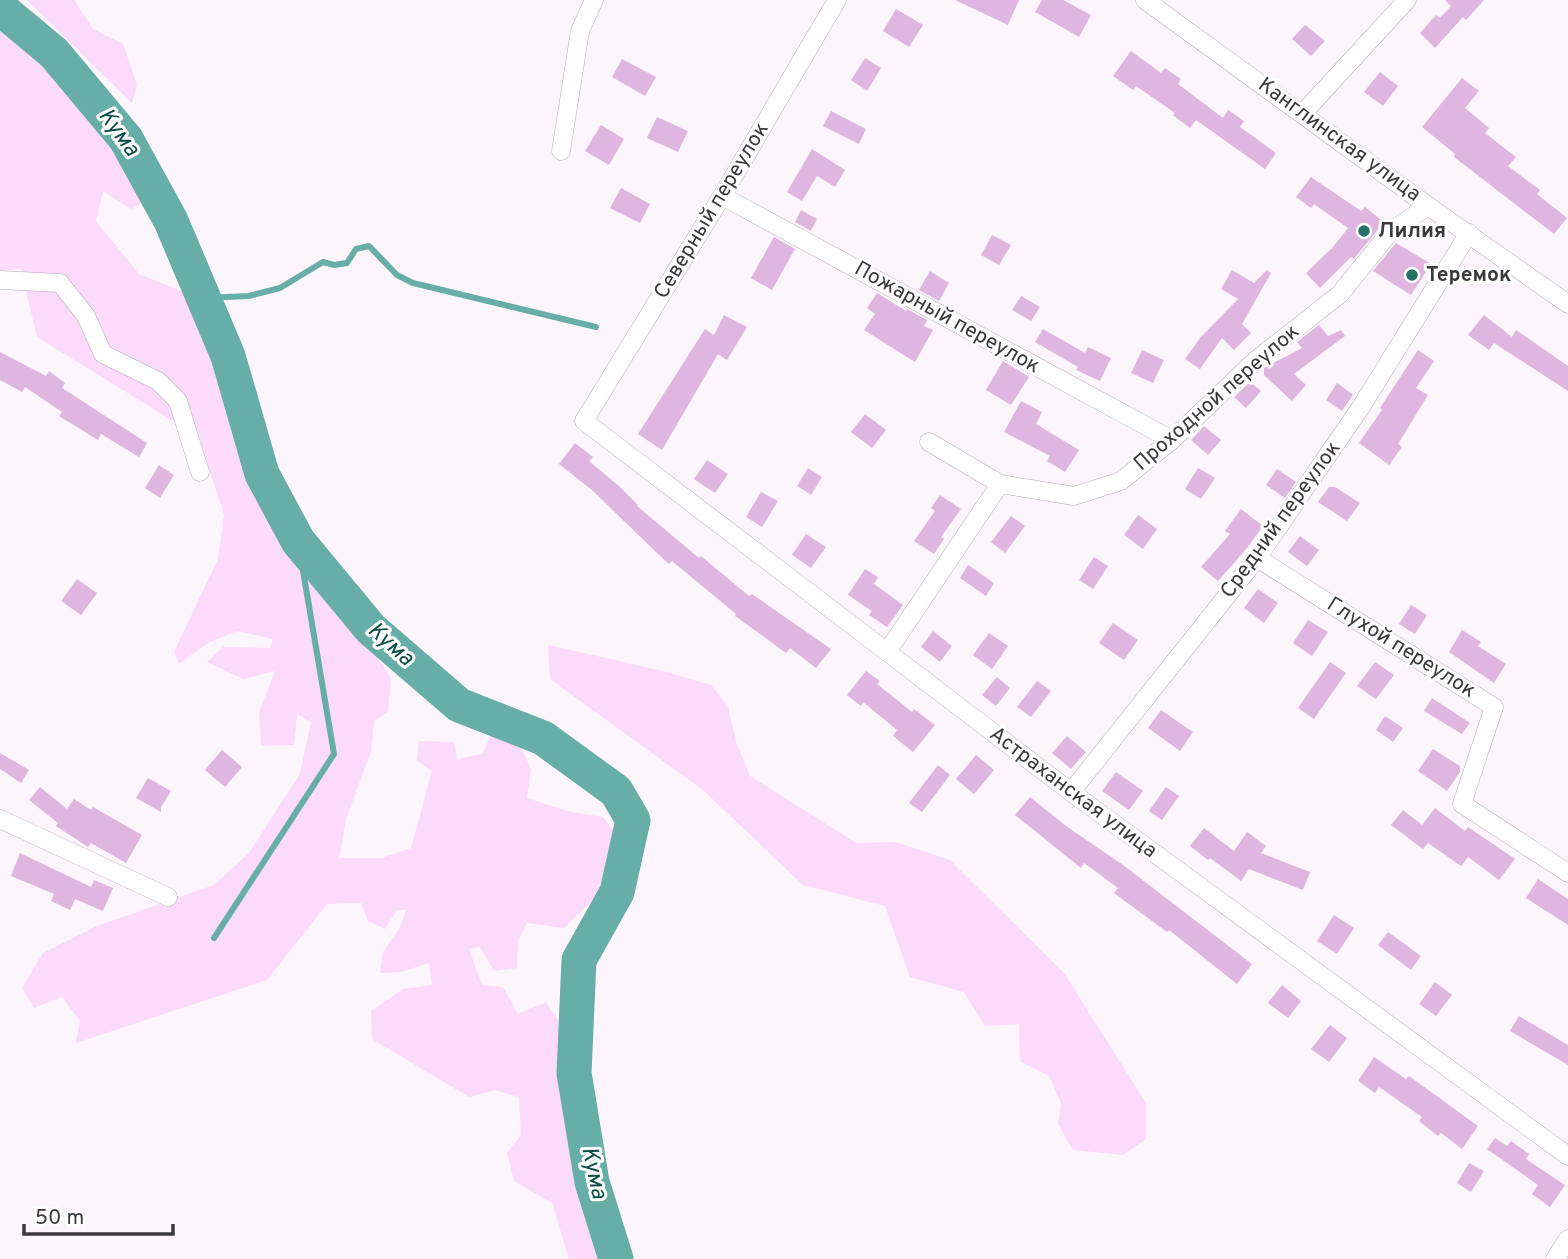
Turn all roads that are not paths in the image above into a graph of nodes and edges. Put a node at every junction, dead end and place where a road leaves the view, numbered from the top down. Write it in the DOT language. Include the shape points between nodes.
graph roads {
  1 [pos="594,0"];
  2 [pos="837,0"];
  3 [pos="1145,0"];
  4 [pos="1407,0"];
  5 [pos="1303,113"];
  6 [pos="561,151"];
  7 [pos="722,196"];
  8 [pos="1428,206"];
  9 [pos="1469,233"];
  10 [pos="0,280"];
  11 [pos="1568,304"];
  12 [pos="584,421"];
  13 [pos="1172,440"];
  14 [pos="929,442"];
  15 [pos="200,472"];
  16 [pos="1000,484"];
  17 [pos="1257,558"];
  18 [pos="887,652"];
  19 [pos="1072,792"];
  20 [pos="0,820"];
  21 [pos="1568,873"];
  22 [pos="168,897"];
  23 [pos="1568,1156"];
  24 [pos="1568,1239"];
  25 [pos="1555,1259"];
  1 -- 6 [label="street" via="580,31"];
  2 -- 7 [label="street, Северный переулок"];
  3 -- 5 [label="street, Канглинская улица"];
  4 -- 5 [label="street"];
  5 -- 8 [label="street, Канглинская улица"];
  7 -- 12 [label="street, Северный переулок"];
  7 -- 13 [label="street, Пожарный переулок"];
  8 -- 9 [label="street, Канглинская улица"];
  8 -- 13 [label="street, Проходной переулок" via="1390,232 1340,294 1256,360"];
  9 -- 11 [label="street, Канглинская улица"];
  9 -- 17 [label="street, Средний переулок" via="1362,407"];
  10 -- 15 [label="street" via="60,284 86,316 103,354 158,381 178,401"];
  12 -- 18 [label="street, Астраханская улица"];
  13 -- 16 [label="street, Проходной переулок" via="1121,481 1074,496"];
  14 -- 16 [label="street"];
  16 -- 18 [label="street"];
  17 -- 19 [label="street, Средний переулок"];
  17 -- 21 [label="street, Глухой переулок" via="1494,706 1462,804"];
  18 -- 19 [label="street, Астраханская улица"];
  19 -- 23 [label="street, Астраханская улица"];
  20 -- 22 [label="street"];
  24 -- 25 [label="street"];
}
